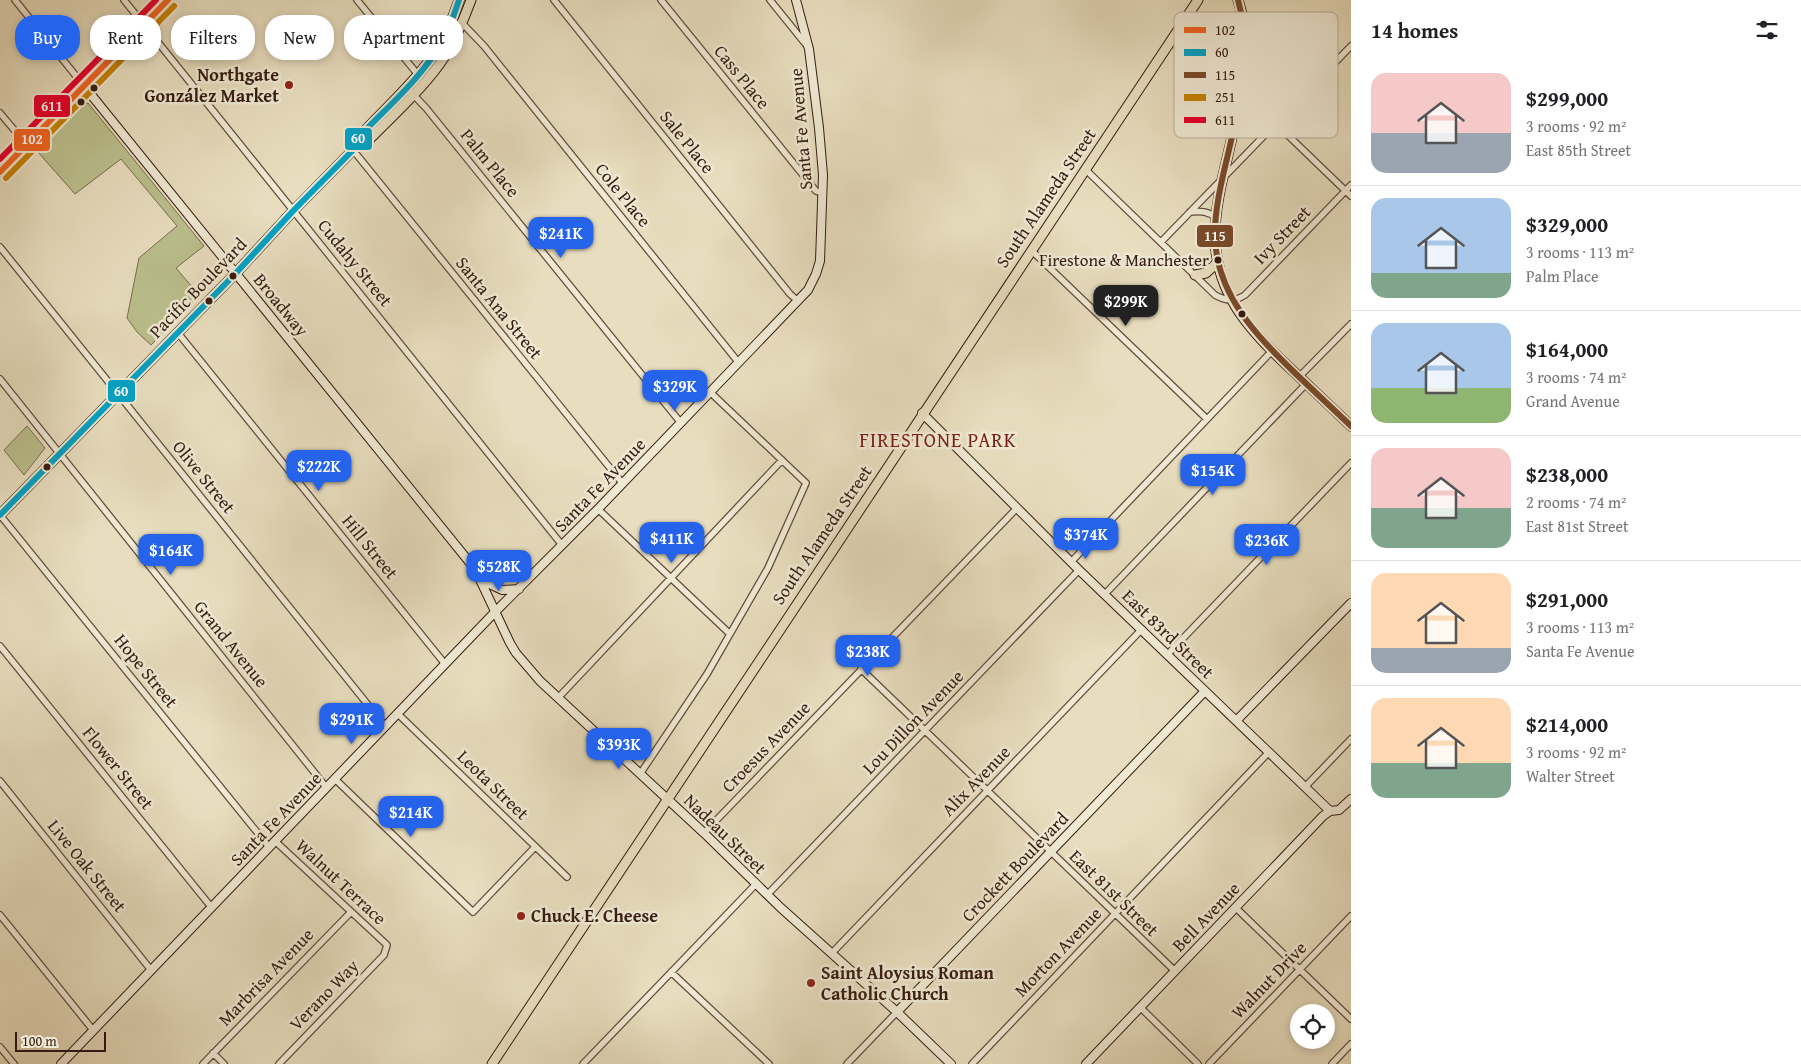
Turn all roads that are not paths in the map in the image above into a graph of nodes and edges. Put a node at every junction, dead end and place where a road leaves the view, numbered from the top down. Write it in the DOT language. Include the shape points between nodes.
graph roads {
  1 [pos="15,0"];
  2 [pos="124,0"];
  3 [pos="168,0"];
  4 [pos="357,0"];
  5 [pos="459,0"];
  6 [pos="471,0"];
  7 [pos="554,0"];
  8 [pos="661,0"];
  9 [pos="770,0"];
  10 [pos="796,0"];
  11 [pos="1198,0"];
  12 [pos="1190,12"];
  13 [pos="136,15"];
  14 [pos="154,15"];
  15 [pos="463,20"];
  16 [pos="463,24"];
  17 [pos="1174,36"];
  18 [pos="161,46"];
  19 [pos="1351,46"];
  20 [pos="809,49"];
  21 [pos="110,60"];
  22 [pos="442,60"];
  23 [pos="1338,60"];
  24 [pos="418,74"];
  25 [pos="424,81"];
  26 [pos="84,86"];
  27 [pos="409,90"];
  28 [pos="0,113"];
  29 [pos="1232,138"];
  30 [pos="1262,138"];
  31 [pos="1290,138"];
  32 [pos="26,144"];
  33 [pos="354,149"];
  34 [pos="1085,169"];
  35 [pos="0,172"];
  36 [pos="1224,177"];
  37 [pos="1351,185"];
  38 [pos="1345,191"];
  39 [pos="822,193"];
  40 [pos="1351,196"];
  41 [pos="294,211"];
  42 [pos="1190,212"];
  43 [pos="1216,218"];
  44 [pos="1161,242"];
  45 [pos="0,247"];
  46 [pos="1031,250"];
  47 [pos="1218,262"];
  48 [pos="236,273"];
  49 [pos="1195,275"];
  50 [pos="1231,300"];
  51 [pos="798,302"];
  52 [pos="1351,324"];
  53 [pos="178,333"];
  54 [pos="1272,351"];
  55 [pos="739,363"];
  56 [pos="1299,376"];
  57 [pos="0,378"];
  58 [pos="1306,384"];
  59 [pos="710,392"];
  60 [pos="118,394"];
  61 [pos="922,413"];
  62 [pos="1207,419"];
  63 [pos="681,423"];
  64 [pos="1351,426"];
  65 [pos="60,453"];
  66 [pos="782,460"];
  67 [pos="1351,463"];
  68 [pos="622,484"];
  69 [pos="1017,508"];
  70 [pos="598,509"];
  71 [pos="0,515"];
  72 [pos="562,545"];
  73 [pos="1072,561"];
  74 [pos="1079,570"];
  75 [pos="671,576"];
  76 [pos="481,580"];
  77 [pos="518,589"];
  78 [pos="1105,594"];
  79 [pos="1351,603"];
  80 [pos="495,612"];
  81 [pos="1142,629"];
  82 [pos="730,634"];
  83 [pos="0,646"];
  84 [pos="1168,654"];
  85 [pos="445,664"];
  86 [pos="861,669"];
  87 [pos="1205,691"];
  88 [pos="558,698"];
  89 [pos="398,714"];
  90 [pos="1237,720"];
  91 [pos="385,726"];
  92 [pos="925,731"];
  93 [pos="1351,739"];
  94 [pos="1269,752"];
  95 [pos="640,774"];
  96 [pos="335,779"];
  97 [pos="0,781"];
  98 [pos="1306,786"];
  99 [pos="326,787"];
  100 [pos="986,792"];
  101 [pos="1351,798"];
  102 [pos="667,799"];
  103 [pos="1330,811"];
  104 [pos="704,833"];
  105 [pos="272,844"];
  106 [pos="535,847"];
  107 [pos="1050,852"];
  108 [pos="567,877"];
  109 [pos="756,884"];
  110 [pos="767,895"];
  111 [pos="212,908"];
  112 [pos="1236,908"];
  113 [pos="351,912"];
  114 [pos="1115,914"];
  115 [pos="0,915"];
  116 [pos="1351,916"];
  117 [pos="386,945"];
  118 [pos="832,953"];
  119 [pos="151,970"];
  120 [pos="1300,970"];
  121 [pos="1174,971"];
  122 [pos="671,972"];
  123 [pos="1140,1007"];
  124 [pos="897,1012"];
  125 [pos="1351,1019"];
  126 [pos="93,1030"];
  127 [pos="1351,1044"];
  128 [pos="0,1047"];
  129 [pos="212,1053"];
  130 [pos="586,1063"];
  131 [pos="14,1064"];
  132 [pos="61,1064"];
  133 [pos="202,1064"];
  134 [pos="224,1064"];
  135 [pos="279,1064"];
  136 [pos="492,1064"];
  137 [pos="769,1064"];
  138 [pos="847,1064"];
  139 [pos="951,1064"];
  140 [pos="972,1064"];
  141 [pos="1086,1064"];
  142 [pos="1198,1064"];
  143 [pos="1209,1064"];
  144 [pos="1332,1064"];
  1 -- 26 [label="street, Broadway"];
  2 -- 13 [label="street, Cudahy Street"];
  3 -- 14 [label="street"];
  4 -- 24 [label="street"];
  5 -- 24 [label="main road" via="442,40"];
  6 -- 15 [label="main road"];
  7 -- 51 [label="street, Sale Place"];
  8 -- 39 [label="street, Cass Place" via="815,190"];
  9 -- 20 [label="street"];
  10 -- 20 [label="street, Santa Fe Avenue"];
  11 -- 12 [label="main road, South Alameda Street"];
  16 -- 55 [label="street, Cole Place"];
  17 -- 34 [label="main road, South Alameda Street"];
  18 -- 41 [label="street, Cudahy Street"];
  19 -- 23 [label="street"];
  20 -- 39 [label="street, Santa Fe Avenue" via="820,137"];
  21 -- 26 [label="street"];
  22 -- 25 [label="main road"];
  24 -- 25 [label="street"];
  24 -- 27 [label="main road"];
  25 -- 27 [label="main road"];
  26 -- 32 [label="street"];
  26 -- 48 [label="street, Broadway"];
  27 -- 33 [label="main road, Pacific Boulevard" via="365,144"];
  27 -- 63 [label="street, Palm Place"];
  28 -- 32 [label="street"];
  29 -- 36 [label="main road"];
  30 -- 36 [label="street"];
  31 -- 38 [label="street"];
  32 -- 35 [label="street"];
  33 -- 41 [label="main road, Pacific Boulevard"];
  33 -- 68 [label="street, Santa Ana Street"];
  34 -- 44 [label="street"];
  34 -- 46 [label="main road, South Alameda Street"];
  36 -- 42 [label="street"];
  36 -- 43 [label="main road"];
  37 -- 38 [label="street, Ivy Street"];
  38 -- 40 [label="street"];
  38 -- 50 [label="street, Ivy Street" via="1245,295"];
  39 -- 51 [label="street, Santa Fe Avenue" via="820,261 808,290"];
  41 -- 48 [label="main road, Pacific Boulevard"];
  41 -- 72 [label="street, Cudahy Street"];
  42 -- 43 [label="street" via="1203,211"];
  42 -- 44 [label="street"];
  43 -- 47 [label="main road"];
  44 -- 49 [label="street"];
  45 -- 60 [label="street, Olive Street"];
  46 -- 61 [label="main road, South Alameda Street"];
  46 -- 62 [label="street"];
  47 -- 49 [label="main road" via="1208,272"];
  47 -- 50 [label="main road"];
  48 -- 53 [label="main road, Pacific Boulevard"];
  48 -- 76 [label="street, Broadway"];
  49 -- 50 [label="street" via="1215,295"];
  50 -- 54 [label="main road" via="1250,328"];
  51 -- 55 [label="street, Santa Fe Avenue"];
  52 -- 56 [label="street"];
  53 -- 60 [label="main road, Pacific Boulevard"];
  53 -- 85 [label="street, Hill Street"];
  54 -- 56 [label="main road"];
  54 -- 62 [label="street"];
  55 -- 59 [label="street, Santa Fe Avenue"];
  56 -- 58 [label="main road"];
  57 -- 65 [label="street, Grand Avenue"];
  58 -- 64 [label="main road"];
  58 -- 78 [label="street"];
  59 -- 63 [label="street, Santa Fe Avenue"];
  59 -- 66 [label="street"];
  60 -- 65 [label="main road, Pacific Boulevard"];
  60 -- 91 [label="street, Olive Street"];
  61 -- 69 [label="street, East 83rd Street"];
  61 -- 102 [label="main road, South Alameda Street"];
  62 -- 73 [label="street"];
  63 -- 68 [label="street, Santa Fe Avenue"];
  65 -- 71 [label="main road, Pacific Boulevard"];
  65 -- 99 [label="street, Grand Avenue"];
  66 -- 75 [label="street"];
  66 -- 82 [label="street, South Alameda Street" via="806,483 768,568"];
  67 -- 84 [label="street"];
  68 -- 70 [label="street, Santa Fe Avenue"];
  69 -- 73 [label="street, East 83rd Street"];
  69 -- 86 [label="street, Croesus Avenue"];
  70 -- 72 [label="street, Santa Fe Avenue"];
  70 -- 75 [label="street"];
  71 -- 105 [label="street, Hope Street"];
  72 -- 77 [label="street, Santa Fe Avenue"];
  73 -- 74 [label="street, East 83rd Street"];
  74 -- 78 [label="street, East 83rd Street"];
  74 -- 92 [label="street, Lou Dillon Avenue"];
  75 -- 82 [label="street"];
  75 -- 88 [label="street"];
  76 -- 77 [label="street" via="502,590"];
  76 -- 80 [label="street, Broadway"];
  77 -- 80 [label="street, Santa Fe Avenue"];
  78 -- 81 [label="street, East 83rd Street"];
  79 -- 90 [label="street"];
  80 -- 85 [label="street, Santa Fe Avenue"];
  80 -- 88 [label="street, Nadeau Street" via="516,653"];
  81 -- 84 [label="street, East 83rd Street"];
  81 -- 100 [label="street, Alix Avenue"];
  82 -- 95 [label="street, South Alameda Street"];
  83 -- 111 [label="street, Flower Street"];
  84 -- 87 [label="street, East 83rd Street"];
  85 -- 89 [label="street, Santa Fe Avenue"];
  86 -- 92 [label="street, East 81st Street"];
  86 -- 104 [label="street, Croesus Avenue"];
  87 -- 90 [label="street, East 83rd Street"];
  87 -- 107 [label="street, Crockett Boulevard"];
  88 -- 95 [label="street, Nadeau Street"];
  89 -- 91 [label="street, Santa Fe Avenue"];
  89 -- 106 [label="street, Leota Street"];
  90 -- 94 [label="street, East 83rd Street"];
  91 -- 96 [label="street, Santa Fe Avenue"];
  92 -- 100 [label="street, East 81st Street"];
  92 -- 110 [label="street, Lou Dillon Avenue"];
  93 -- 98 [label="street"];
  94 -- 98 [label="street, East 83rd Street"];
  94 -- 114 [label="street, Morton Avenue"];
  95 -- 102 [label="street, Nadeau Street"];
  96 -- 99 [label="street, Santa Fe Avenue"];
  96 -- 106 [label="street" via="473,912"];
  97 -- 119 [label="street, Live Oak Street"];
  98 -- 103 [label="street, East 83rd Street"];
  99 -- 105 [label="street, Santa Fe Avenue"];
  100 -- 107 [label="street, East 81st Street"];
  100 -- 118 [label="street, Alix Avenue"];
  101 -- 103 [label="street, Bell Avenue" via="1339,810"];
  102 -- 104 [label="street, Nadeau Street"];
  102 -- 136 [label="main road, South Alameda Street"];
  103 -- 112 [label="street, Bell Avenue"];
  104 -- 109 [label="street, Nadeau Street"];
  105 -- 111 [label="street, Santa Fe Avenue"];
  105 -- 113 [label="street, Walnut Terrace"];
  106 -- 108 [label="street, Leota Street"];
  107 -- 114 [label="street, East 81st Street"];
  107 -- 124 [label="street, Crockett Boulevard"];
  109 -- 110 [label="street, Nadeau Street"];
  109 -- 122 [label="street"];
  110 -- 118 [label="street, Nadeau Street"];
  111 -- 119 [label="street, Santa Fe Avenue"];
  112 -- 120 [label="street"];
  112 -- 121 [label="street, Bell Avenue"];
  113 -- 117 [label="street, Walnut Terrace"];
  113 -- 129 [label="street, Marbrisa Avenue"];
  114 -- 121 [label="street, East 81st Street"];
  114 -- 140 [label="street, Morton Avenue"];
  115 -- 126 [label="street"];
  116 -- 120 [label="street, Walnut Drive"];
  117 -- 135 [label="street, Verano Way" via="384,955"];
  118 -- 124 [label="street, Nadeau Street"];
  119 -- 126 [label="street, Santa Fe Avenue"];
  120 -- 125 [label="street"];
  120 -- 143 [label="street, Walnut Drive"];
  121 -- 123 [label="street, Bell Avenue"];
  122 -- 130 [label="street"];
  122 -- 137 [label="street"];
  123 -- 141 [label="street, Bell Avenue"];
  123 -- 142 [label="street"];
  124 -- 138 [label="street, Crockett Boulevard"];
  124 -- 139 [label="street, Nadeau Street"];
  126 -- 132 [label="street, Santa Fe Avenue"];
  127 -- 144 [label="street"];
  128 -- 131 [label="street"];
  129 -- 133 [label="street, Marbrisa Avenue"];
  129 -- 134 [label="street"];
}
